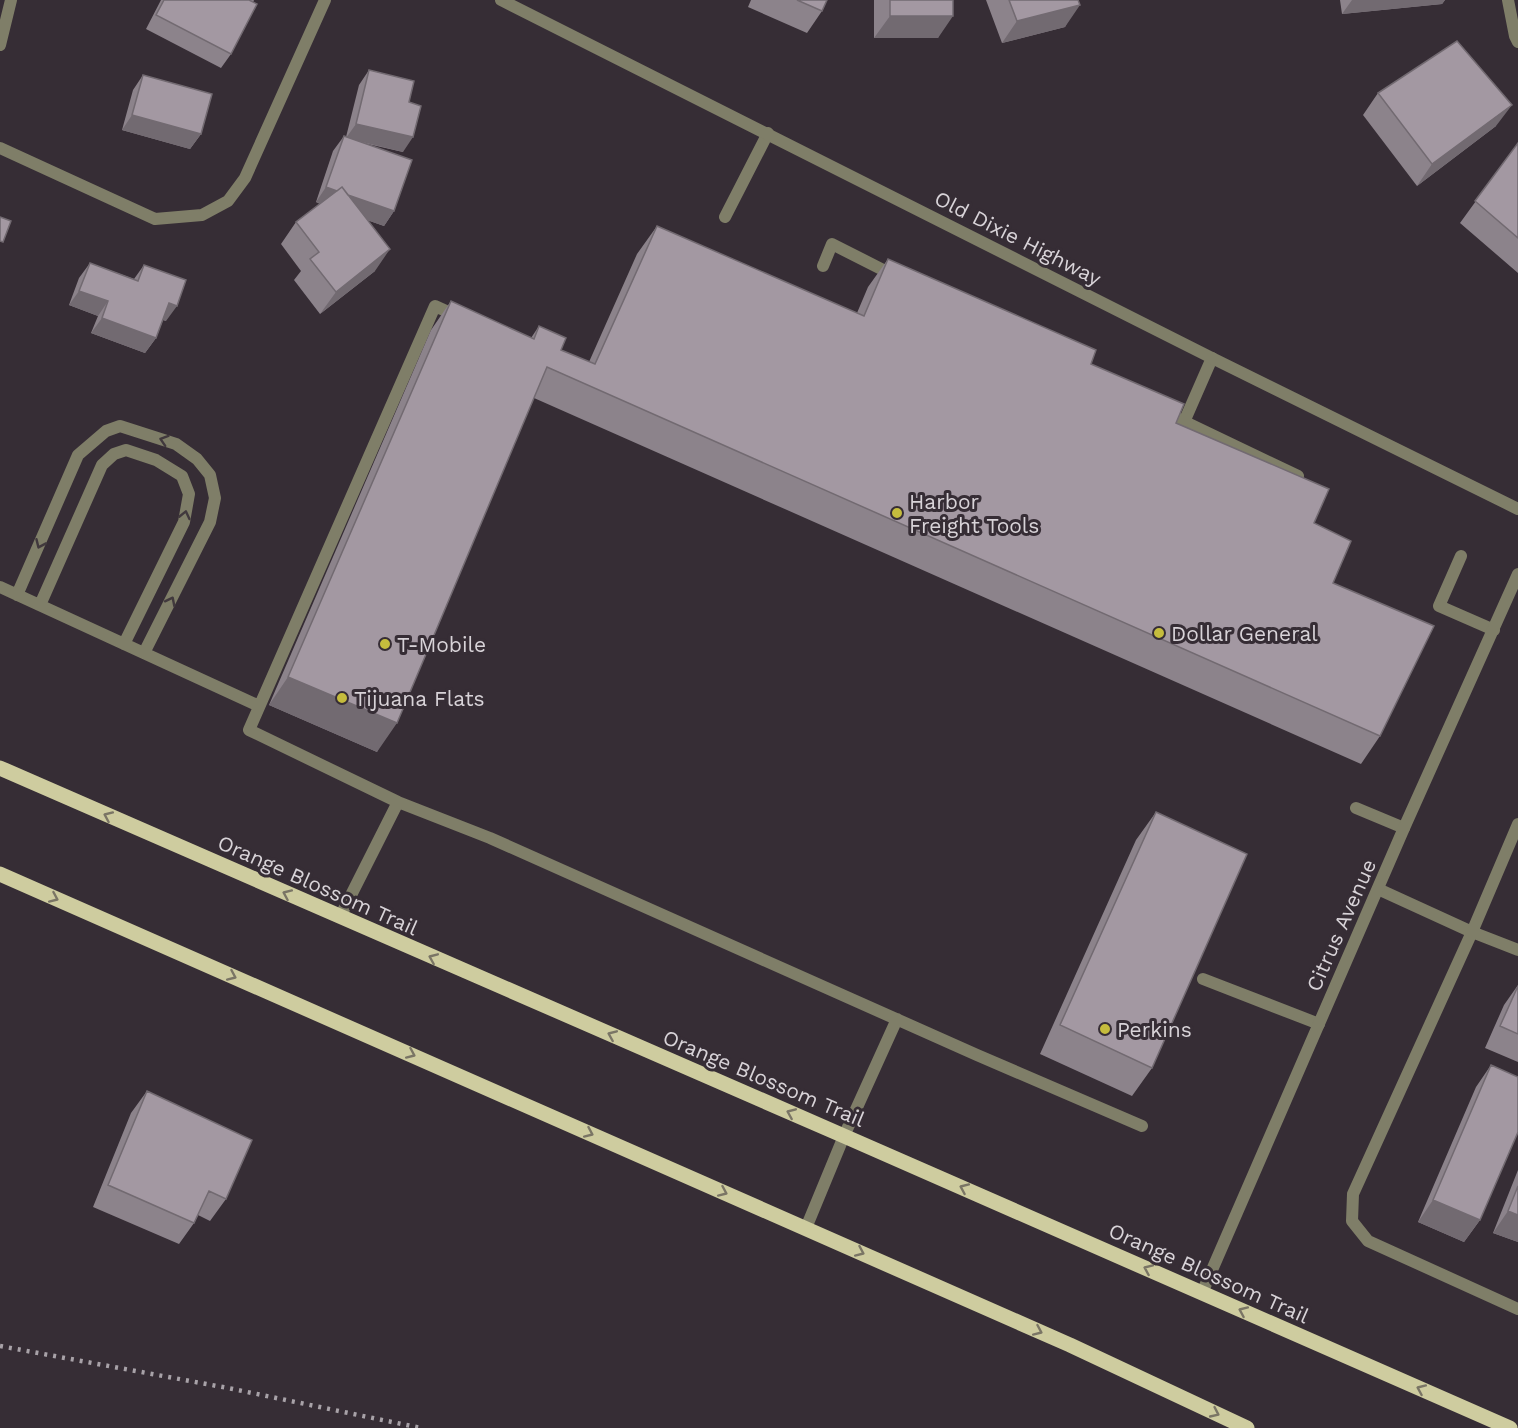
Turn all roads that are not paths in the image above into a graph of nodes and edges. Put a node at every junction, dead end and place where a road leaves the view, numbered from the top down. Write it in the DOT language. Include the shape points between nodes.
graph roads {
  1 [pos="11,0"];
  2 [pos="325,0"];
  3 [pos="501,0"];
  4 [pos="1508,0"];
  5 [pos="1518,42"];
  6 [pos="0,45"];
  7 [pos="768,134"];
  8 [pos="0,148"];
  9 [pos="725,217"];
  10 [pos="823,266"];
  11 [pos="906,282"];
  12 [pos="466,319"];
  13 [pos="1212,358"];
  14 [pos="1152,406"];
  15 [pos="1184,422"];
  16 [pos="1310,482"];
  17 [pos="1518,509"];
  18 [pos="1461,556"];
  19 [pos="1518,574"];
  20 [pos="0,587"];
  21 [pos="17,595"];
  22 [pos="40,605"];
  23 [pos="1494,630"];
  24 [pos="124,644"];
  25 [pos="144,653"];
  26 [pos="259,706"];
  27 [pos="0,768"];
  28 [pos="398,802"];
  29 [pos="1356,808"];
  30 [pos="1518,824"];
  31 [pos="1404,828"];
  32 [pos="0,874"];
  33 [pos="1378,889"];
  34 [pos="340,917"];
  35 [pos="1472,932"];
  36 [pos="1518,950"];
  37 [pos="1203,979"];
  38 [pos="897,1019"];
  39 [pos="1318,1024"];
  40 [pos="1142,1126"];
  41 [pos="844,1136"];
  42 [pos="806,1228"];
  43 [pos="1202,1293"];
  44 [pos="1518,1309"];
  45 [pos="1247,1428"];
  46 [pos="1510,1428"];
  1 -- 6 [label="street"];
  2 -- 8 [label="street" via="245,178 228,201 202,215 155,219"];
  3 -- 7 [label="street, Old Dixie Highway"];
  4 -- 5 [label="street"];
  7 -- 9 [label="street"];
  7 -- 13 [label="street, Old Dixie Highway"];
  10 -- 11 [label="street" via="832,244"];
  12 -- 26 [label="street" via="435,306"];
  13 -- 15 [label="street"];
  13 -- 17 [label="street, Old Dixie Highway"];
  14 -- 15 [label="street"];
  15 -- 16 [label="street"];
  18 -- 23 [label="street" via="1438,606"];
  19 -- 23 [label="street, Citrus Avenue"];
  20 -- 21 [label="street"];
  21 -- 22 [label="street"];
  25 -- 21 [label="street, one-way" via="210,522 215,498 210,475 197,459 176,444 120,426 106,431 78,455"];
  22 -- 24 [label="street"];
  24 -- 22 [label="street, one-way" via="184,522 189,494 182,476 156,460 126,450 102,465"];
  23 -- 31 [label="street, Citrus Avenue"];
  24 -- 25 [label="street"];
  25 -- 26 [label="street"];
  26 -- 28 [label="street" via="249,730"];
  34 -- 27 [label="main road, Orange Blossom Trail, one-way"];
  28 -- 34 [label="street"];
  28 -- 38 [label="street" via="490,838"];
  29 -- 31 [label="street"];
  30 -- 35 [label="street"];
  31 -- 33 [label="street, Citrus Avenue"];
  32 -- 42 [label="main road, one-way"];
  33 -- 35 [label="street"];
  33 -- 39 [label="street, Citrus Avenue"];
  41 -- 34 [label="main road, Orange Blossom Trail, one-way"];
  35 -- 36 [label="street"];
  35 -- 44 [label="street" via="1353,1194 1352,1221 1368,1241"];
  37 -- 39 [label="street"];
  38 -- 40 [label="street"];
  38 -- 41 [label="street"];
  39 -- 43 [label="street, Citrus Avenue"];
  41 -- 42 [label="street"];
  43 -- 41 [label="main road, Orange Blossom Trail, one-way"];
  42 -- 45 [label="main road, one-way"];
  46 -- 43 [label="main road, Orange Blossom Trail, one-way"];
}
